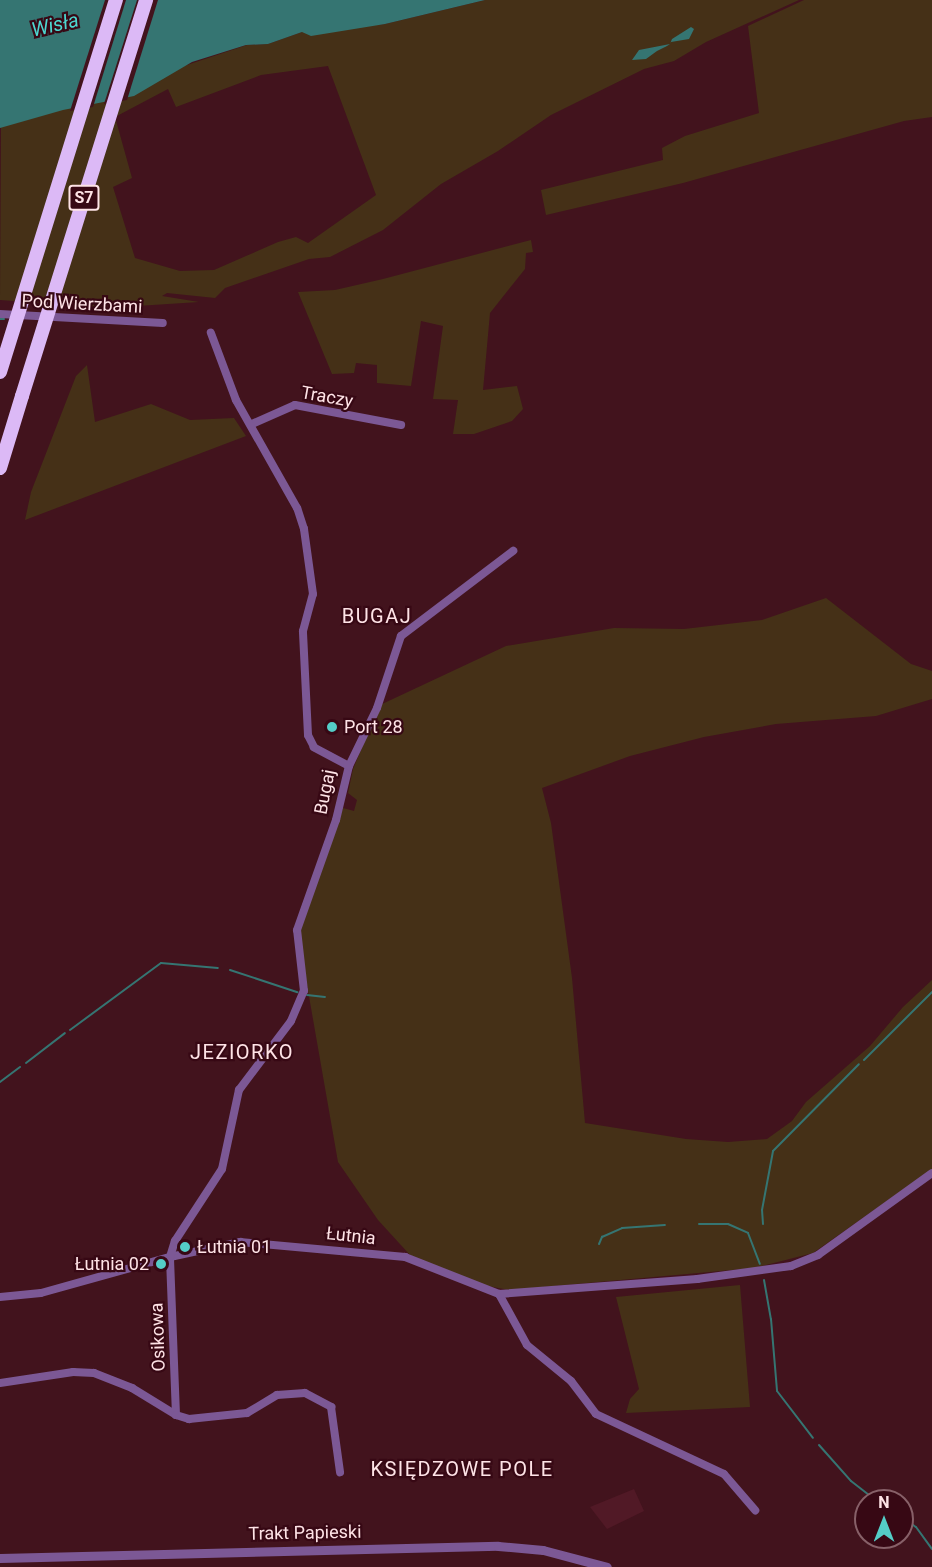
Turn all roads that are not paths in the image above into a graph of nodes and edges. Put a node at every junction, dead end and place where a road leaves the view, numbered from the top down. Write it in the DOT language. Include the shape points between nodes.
graph roads {
  1 [pos="116,0"];
  2 [pos="146,0"];
  3 [pos="0,314"];
  4 [pos="163,323"];
  5 [pos="211,333"];
  6 [pos="0,372"];
  7 [pos="252,424"];
  8 [pos="401,424"];
  9 [pos="0,468"];
  10 [pos="513,550"];
  11 [pos="349,766"];
  12 [pos="932,1173"];
  13 [pos="170,1257"];
  14 [pos="498,1294"];
  15 [pos="0,1298"];
  16 [pos="0,1383"];
  17 [pos="176,1415"];
  18 [pos="340,1472"];
  19 [pos="755,1510"];
  20 [pos="0,1558"];
  21 [pos="608,1567"];
  1 -- 6 [label="highway, S7, bridge"];
  2 -- 9 [label="highway, S7, bridge"];
  3 -- 4 [label="street, Pod Wierzbami"];
  5 -- 7 [label="street, Bugaj" via="229,384"];
  7 -- 8 [label="street, Traczy" via="295,405"];
  7 -- 11 [label="street, Bugaj" via="297,508 304,529 313,594 303,631 308,735 314,747"];
  10 -- 11 [label="street" via="401,636 377,708"];
  11 -- 13 [label="street, Bugaj" via="336,820 297,930 304,983 300,1006 239,1090 222,1169 175,1241"];
  12 -- 14 [label="street, Łutnia" via="818,1255 791,1266 697,1279"];
  13 -- 14 [label="street, Łutnia" via="240,1242 344,1250 405,1257"];
  13 -- 15 [label="street, Łutnia" via="41,1293"];
  13 -- 17 [label="street, Osikowa"];
  14 -- 19 [label="street" via="527,1345 571,1381 596,1414 724,1474"];
  16 -- 17 [label="street, Osikowa" via="73,1372 94,1373 132,1388"];
  17 -- 18 [label="street, Osikowa" via="189,1419 247,1413 277,1395 305,1393 331,1407"];
  20 -- 21 [label="street, Trakt Papieski" via="498,1546 543,1550"];
}
